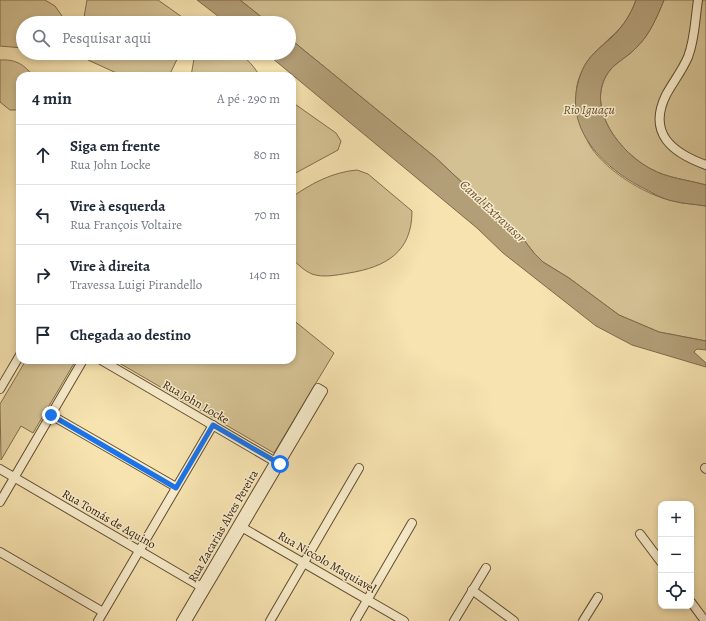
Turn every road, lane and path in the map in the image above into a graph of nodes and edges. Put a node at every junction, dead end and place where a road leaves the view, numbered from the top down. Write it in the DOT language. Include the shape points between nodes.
graph roads {
  1 [pos="698,0"];
  2 [pos="706,165"];
  3 [pos="16,362"];
  4 [pos="82,364"];
  5 [pos="108,364"];
  6 [pos="0,389"];
  7 [pos="51,415"];
  8 [pos="213,425"];
  9 [pos="277,463"];
  10 [pos="359,468"];
  11 [pos="0,469"];
  12 [pos="15,477"];
  13 [pos="176,488"];
  14 [pos="0,502"];
  15 [pos="412,523"];
  16 [pos="240,526"];
  17 [pos="640,534"];
  18 [pos="139,550"];
  19 [pos="0,552"];
  20 [pos="658,558"];
  21 [pos="304,563"];
  22 [pos="486,568"];
  23 [pos="203,588"];
  24 [pos="472,590"];
  25 [pos="598,597"];
  26 [pos="367,600"];
  27 [pos="694,606"];
  28 [pos="104,612"];
  29 [pos="98,621"];
  30 [pos="180,621"];
  31 [pos="187,621"];
  32 [pos="270,621"];
  33 [pos="355,621"];
  34 [pos="404,621"];
  35 [pos="454,621"];
  36 [pos="514,621"];
  37 [pos="583,621"];
  38 [pos="705,621"];
  1 -- 2 [label="street" via="689,55 666,96 660,122 662,132 671,147"];
  3 -- 6 [label="street"];
  4 -- 7 [label="street"];
  5 -- 8 [label="street, Rua John Locke"];
  7 -- 12 [label="street"];
  7 -- 13 [label="street"];
  8 -- 9 [label="street, Rua John Locke"];
  8 -- 13 [label="street"];
  9 -- 9 [label="street, Rua Zacarias Alves Pereira" via="323,391 318,388"];
  9 -- 16 [label="street, Rua Zacarias Alves Pereira"];
  10 -- 21 [label="street"];
  11 -- 12 [label="street, Rua Tomás de Aquino"];
  12 -- 14 [label="street"];
  12 -- 18 [label="street, Rua Tomás de Aquino"];
  13 -- 18 [label="street"];
  15 -- 26 [label="street"];
  16 -- 21 [label="street, Rua Niccolo Maquiavel"];
  16 -- 23 [label="street, Rua Zacarias Alves Pereira"];
  17 -- 20 [label="street"];
  18 -- 23 [label="street, Rua Tomás de Aquino"];
  18 -- 28 [label="street"];
  19 -- 28 [label="street"];
  21 -- 26 [label="street, Rua Niccolo Maquiavel"];
  21 -- 32 [label="street"];
  22 -- 24 [label="street"];
  23 -- 30 [label="street, Rua Zacarias Alves Pereira"];
  23 -- 31 [label="street, Rua Zacarias Alves Pereira"];
  24 -- 35 [label="street"];
  24 -- 36 [label="street"];
  25 -- 37 [label="street"];
  26 -- 33 [label="street"];
  26 -- 34 [label="street, Rua Niccolo Maquiavel"];
  27 -- 38 [label="street"];
  28 -- 29 [label="street"];
}
